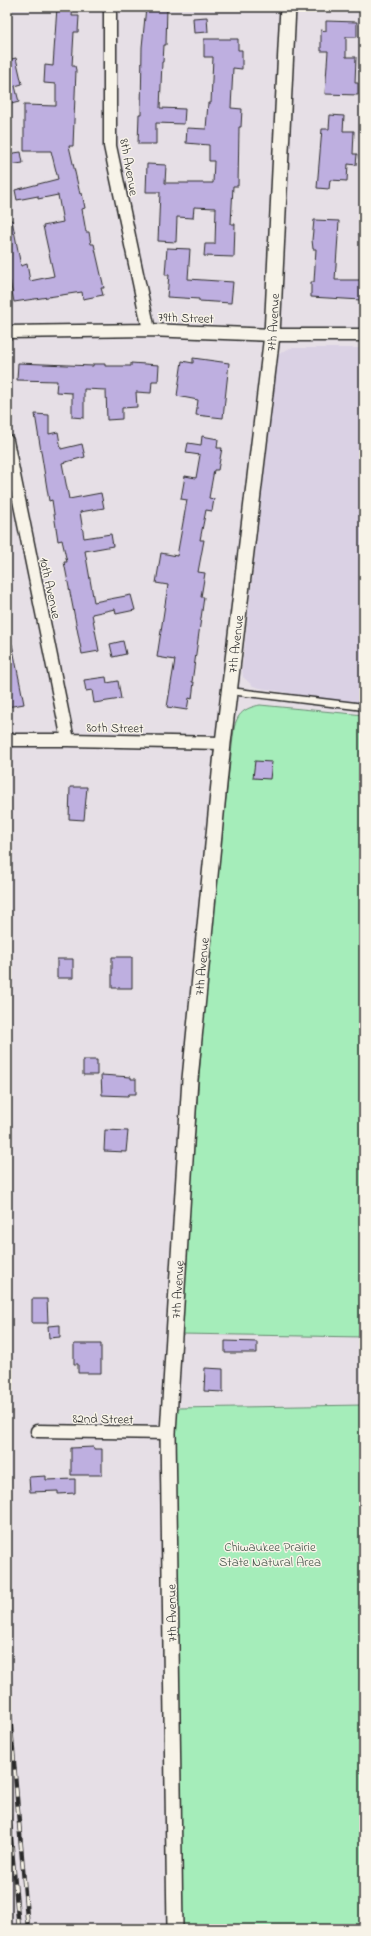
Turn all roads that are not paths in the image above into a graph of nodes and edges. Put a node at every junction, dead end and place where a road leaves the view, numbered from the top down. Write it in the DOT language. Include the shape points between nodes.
graph roads {
  1 [pos="110,7"];
  2 [pos="288,7"];
  3 [pos="149,330"];
  4 [pos="7,332"];
  5 [pos="272,335"];
  6 [pos="364,335"];
  7 [pos="7,441"];
  8 [pos="230,691"];
  9 [pos="364,707"];
  10 [pos="7,740"];
  11 [pos="68,740"];
  12 [pos="223,743"];
  13 [pos="37,1431"];
  14 [pos="168,1433"];
  15 [pos="175,1929"];
  1 -- 3 [label="street, 8th Avenue" via="110,146"];
  2 -- 5 [label="street, 7th Avenue"];
  3 -- 4 [label="street, 79th Street"];
  3 -- 5 [label="street, 79th Street"];
  5 -- 6 [label="street, 79th Street"];
  5 -- 8 [label="street, 7th Avenue"];
  7 -- 11 [label="street, 10th Avenue"];
  8 -- 9 [label="lane"];
  8 -- 12 [label="street, 7th Avenue"];
  10 -- 11 [label="street, 80th Street"];
  11 -- 12 [label="street, 80th Street"];
  12 -- 14 [label="street, 7th Avenue" via="190,1079"];
  13 -- 14 [label="street, 82nd Street"];
  14 -- 15 [label="street, 7th Avenue"];
}
